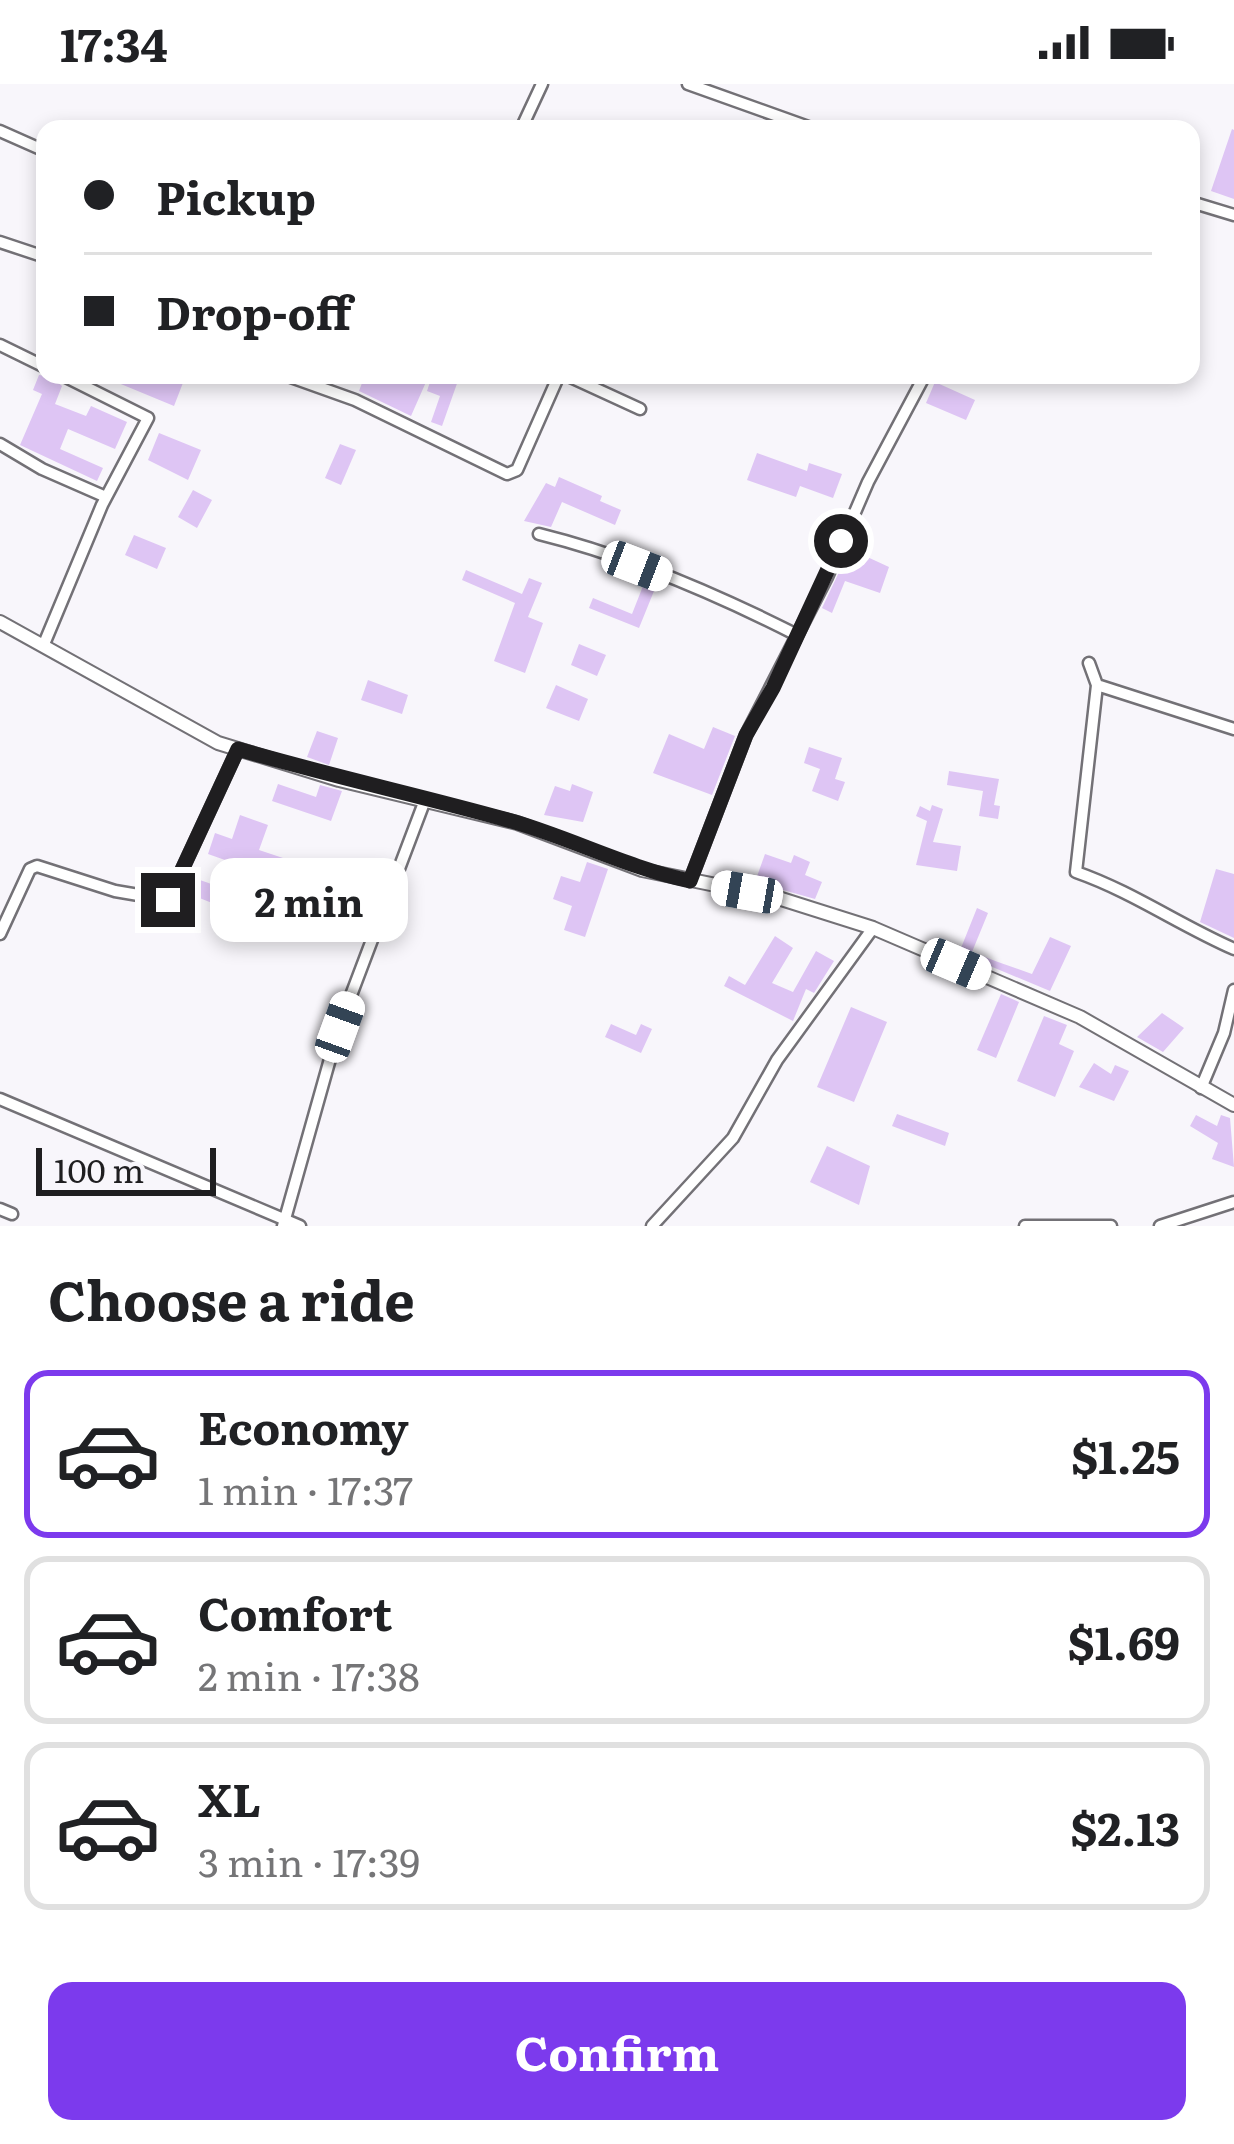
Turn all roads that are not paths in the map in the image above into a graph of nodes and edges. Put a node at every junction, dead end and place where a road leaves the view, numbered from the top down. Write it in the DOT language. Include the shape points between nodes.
graph roads {
  1 [pos="542,84"];
  2 [pos="688,84"];
  3 [pos="525,120"];
  4 [pos="789,120"];
  5 [pos="0,131"];
  6 [pos="36,147"];
  7 [pos="1200,205"];
  8 [pos="1234,215"];
  9 [pos="0,242"];
  10 [pos="36,253"];
  11 [pos="0,345"];
  12 [pos="36,363"];
  13 [pos="80,384"];
  14 [pos="310,384"];
  15 [pos="559,384"];
  16 [pos="583,384"];
  17 [pos="917,384"];
  18 [pos="640,409"];
  19 [pos="0,444"];
  20 [pos="106,496"];
  21 [pos="539,534"];
  22 [pos="0,622"];
  23 [pos="795,634"];
  24 [pos="44,644"];
  25 [pos="1089,663"];
  26 [pos="1097,685"];
  27 [pos="1234,729"];
  28 [pos="238,749"];
  29 [pos="425,800"];
  30 [pos="690,881"];
  31 [pos="873,928"];
  32 [pos="0,934"];
  33 [pos="1234,949"];
  34 [pos="1234,990"];
  35 [pos="1201,1088"];
  36 [pos="0,1099"];
  37 [pos="1234,1105"];
  38 [pos="1234,1202"];
  39 [pos="284,1223"];
  40 [pos="300,1226"];
  41 [pos="652,1226"];
  42 [pos="1024,1226"];
  43 [pos="1111,1226"];
  44 [pos="1160,1226"];
  1 -- 3 [label="street"];
  2 -- 4 [label="street"];
  5 -- 6 [label="street"];
  7 -- 8 [label="street"];
  9 -- 10 [label="street"];
  11 -- 12 [label="street"];
  13 -- 20 [label="street" via="148,418"];
  14 -- 15 [label="street" via="507,474 518,470"];
  16 -- 18 [label="street"];
  17 -- 23 [label="street"];
  19 -- 20 [label="street"];
  20 -- 24 [label="street"];
  21 -- 23 [label="street" via="681,582"];
  22 -- 24 [label="street"];
  23 -- 30 [label="street"];
  24 -- 28 [label="street"];
  25 -- 26 [label="street"];
  26 -- 27 [label="street"];
  26 -- 33 [label="street" via="1076,872"];
  28 -- 29 [label="street"];
  28 -- 32 [label="street" via="168,900 37,866"];
  29 -- 30 [label="street"];
  29 -- 39 [label="street" via="340,1027"];
  30 -- 31 [label="street"];
  31 -- 35 [label="street" via="1080,1017"];
  31 -- 41 [label="street" via="733,1138"];
  34 -- 35 [label="street"];
  35 -- 37 [label="street"];
  36 -- 39 [label="street"];
  38 -- 44 [label="street"];
  39 -- 40 [label="street"];
  42 -- 43 [label="street"];
}
